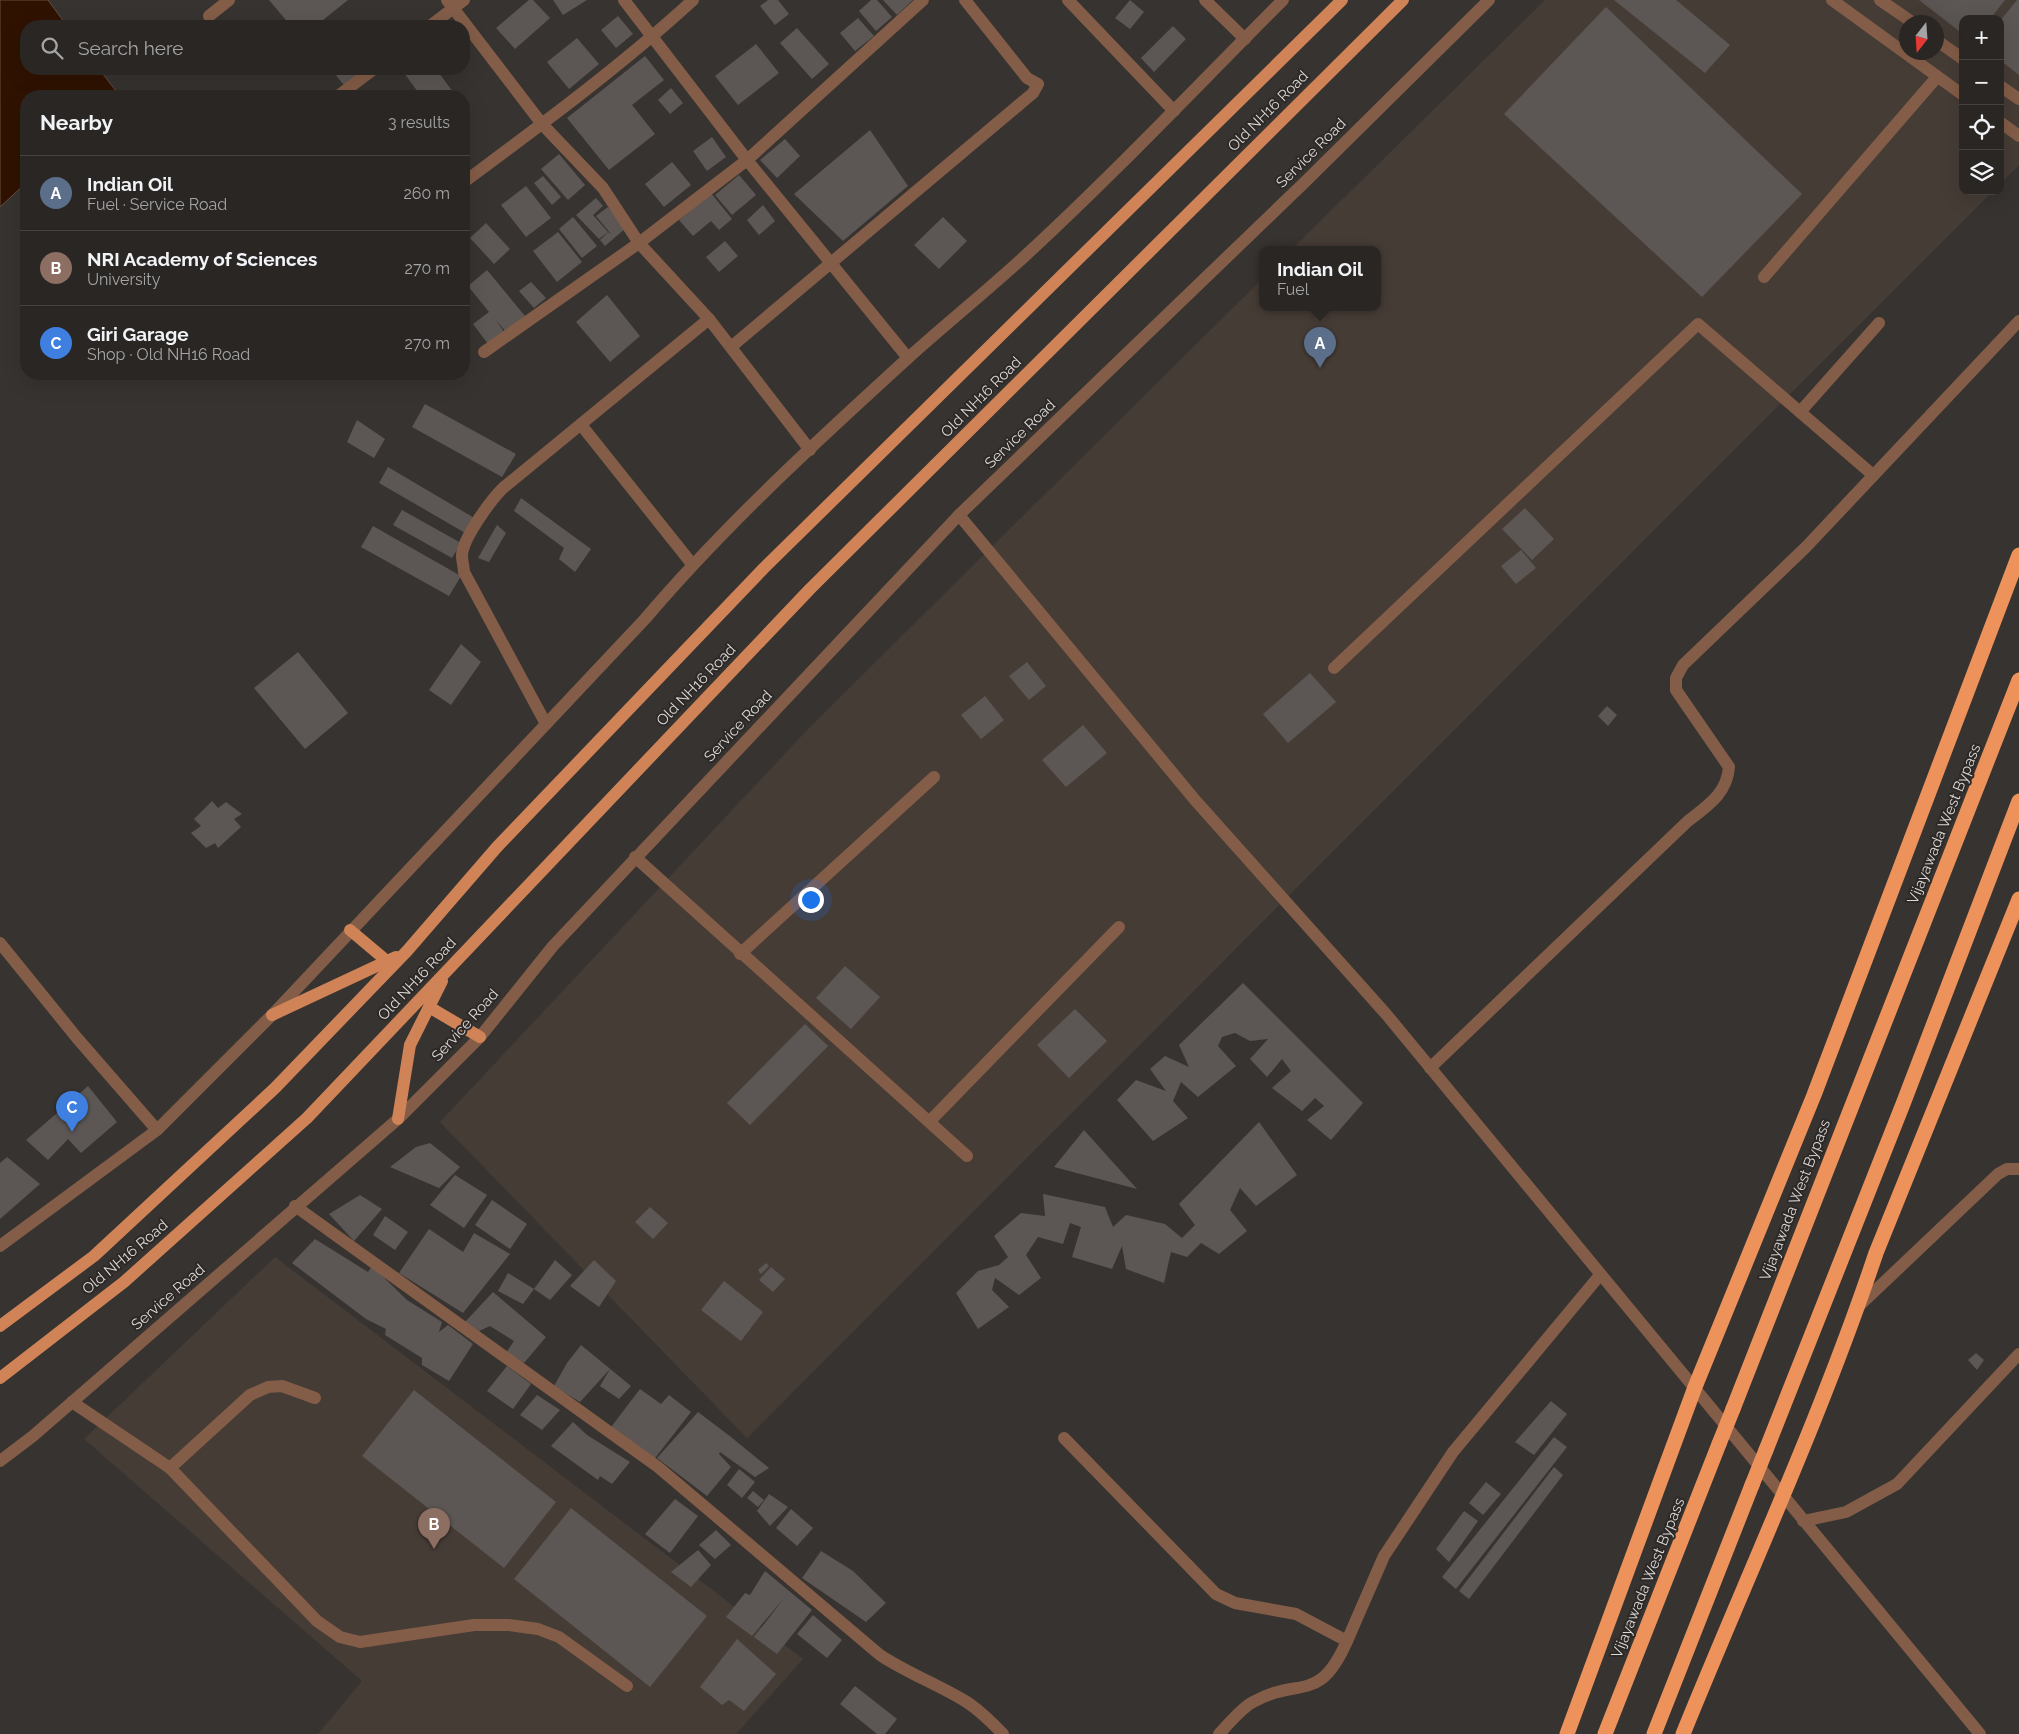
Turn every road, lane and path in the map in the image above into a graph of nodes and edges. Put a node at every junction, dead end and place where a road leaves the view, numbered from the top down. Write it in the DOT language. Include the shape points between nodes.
graph roads {
  1 [pos="229,0"];
  2 [pos="464,0"];
  3 [pos="624,0"];
  4 [pos="693,0"];
  5 [pos="924,0"];
  6 [pos="965,0"];
  7 [pos="1205,0"];
  8 [pos="1283,0"];
  9 [pos="1342,0"];
  10 [pos="1403,0"];
  11 [pos="1489,0"];
  12 [pos="1832,0"];
  13 [pos="1880,0"];
  14 [pos="1075,2"];
  15 [pos="450,4"];
  16 [pos="1902,15"];
  17 [pos="209,16"];
  18 [pos="435,20"];
  19 [pos="462,20"];
  20 [pos="470,30"];
  21 [pos="653,36"];
  22 [pos="1244,39"];
  23 [pos="1944,46"];
  24 [pos="1959,56"];
  25 [pos="366,75"];
  26 [pos="1937,76"];
  27 [pos="2004,89"];
  28 [pos="346,90"];
  29 [pos="1959,92"];
  30 [pos="2019,99"];
  31 [pos="1174,111"];
  32 [pos="542,124"];
  33 [pos="2004,125"];
  34 [pos="2019,136"];
  35 [pos="747,160"];
  36 [pos="470,178"];
  37 [pos="639,243"];
  38 [pos="832,262"];
  39 [pos="1764,277"];
  40 [pos="709,319"];
  41 [pos="2019,321"];
  42 [pos="1879,323"];
  43 [pos="731,347"];
  44 [pos="484,352"];
  45 [pos="908,358"];
  46 [pos="1800,412"];
  47 [pos="582,426"];
  48 [pos="810,450"];
  49 [pos="1874,475"];
  50 [pos="959,515"];
  51 [pos="2019,555"];
  52 [pos="692,564"];
  53 [pos="1334,668"];
  54 [pos="2019,680"];
  55 [pos="546,724"];
  56 [pos="934,777"];
  57 [pos="2019,801"];
  58 [pos="635,857"];
  59 [pos="2019,899"];
  60 [pos="1119,926"];
  61 [pos="350,930"];
  62 [pos="0,943"];
  63 [pos="407,951"];
  64 [pos="740,954"];
  65 [pos="388,962"];
  66 [pos="447,970"];
  67 [pos="429,1007"];
  68 [pos="272,1015"];
  69 [pos="480,1037"];
  70 [pos="1430,1068"];
  71 [pos="398,1119"];
  72 [pos="930,1121"];
  73 [pos="157,1130"];
  74 [pos="967,1156"];
  75 [pos="2019,1169"];
  76 [pos="295,1206"];
  77 [pos="0,1246"];
  78 [pos="1600,1275"];
  79 [pos="1859,1306"];
  80 [pos="0,1326"];
  81 [pos="2019,1354"];
  82 [pos="0,1378"];
  83 [pos="1695,1387"];
  84 [pos="315,1398"];
  85 [pos="72,1402"];
  86 [pos="1064,1438"];
  87 [pos="0,1461"];
  88 [pos="170,1468"];
  89 [pos="1782,1496"];
  90 [pos="1803,1521"];
  91 [pos="1347,1641"];
  92 [pos="627,1686"];
  93 [pos="1003,1734"];
  94 [pos="1219,1734"];
  95 [pos="1567,1734"];
  96 [pos="1605,1734"];
  97 [pos="1654,1734"];
  98 [pos="1684,1734"];
  99 [pos="1980,1734"];
  1 -- 17 [label="street"];
  2 -- 15 [label="street"];
  3 -- 21 [label="street"];
  4 -- 21 [label="street"];
  5 -- 35 [label="street"];
  6 -- 38 [label="street" via="1027,78 1038,84 1033,93"];
  7 -- 22 [label="street"];
  8 -- 22 [label="street"];
  9 -- 63 [label="main road, Old NH16 Road" via="764,568 497,847"];
  10 -- 66 [label="main road, Old NH16 Road" via="810,589"];
  11 -- 50 [label="street, Service Road"];
  12 -- 26 [label="street"];
  13 -- 16 [label="street"];
  14 -- 31 [label="street"];
  15 -- 18 [label="street"];
  15 -- 19 [label="street"];
  20 -- 32 [label="street"];
  21 -- 32 [label="street"];
  21 -- 35 [label="street"];
  22 -- 31 [label="street"];
  23 -- 24 [label="street"];
  25 -- 28 [label="street"];
  26 -- 29 [label="street"];
  26 -- 39 [label="street"];
  27 -- 30 [label="street"];
  31 -- 45 [label="street" via="1026,254"];
  32 -- 36 [label="street"];
  32 -- 37 [label="street" via="603,188"];
  33 -- 34 [label="street"];
  35 -- 37 [label="street"];
  35 -- 38 [label="street"];
  37 -- 40 [label="street"];
  37 -- 44 [label="street"];
  38 -- 43 [label="street"];
  38 -- 45 [label="street"];
  40 -- 43 [label="street"];
  40 -- 47 [label="street"];
  41 -- 49 [label="street"];
  42 -- 46 [label="street"];
  43 -- 48 [label="street"];
  45 -- 48 [label="street"];
  46 -- 49 [label="street"];
  46 -- 53 [label="street" via="1698,324"];
  47 -- 52 [label="street"];
  47 -- 55 [label="street" via="493,498 462,555 464,572"];
  48 -- 52 [label="street"];
  49 -- 70 [label="street" via="1806,547 1683,665 1676,678 1676,690 1729,767 1728,780 1716,799 1688,821"];
  50 -- 58 [label="street, Service Road" via="702,790"];
  50 -- 70 [label="street" via="1195,800 1386,1014"];
  51 -- 83 [label="highway" via="1814,1095"];
  52 -- 55 [label="street"];
  54 -- 96 [label="highway, Vijayawada West Bypass, bridge"];
  55 -- 61 [label="street"];
  56 -- 64 [label="street"];
  57 -- 97 [label="highway, bridge"];
  58 -- 64 [label="street"];
  58 -- 69 [label="street, Service Road" via="553,946"];
  59 -- 79 [label="highway" via="1876,1253"];
  60 -- 72 [label="street"];
  61 -- 65 [label="main road"];
  61 -- 68 [label="street"];
  62 -- 73 [label="street"];
  63 -- 65 [label="main road"];
  63 -- 80 [label="main road, Old NH16 Road" via="275,1088 94,1256"];
  64 -- 72 [label="street"];
  65 -- 68 [label="main road"];
  66 -- 67 [label="main road"];
  66 -- 82 [label="main road, Old NH16 Road" via="307,1118 124,1282"];
  67 -- 69 [label="main road"];
  67 -- 71 [label="main road" via="410,1045"];
  68 -- 73 [label="street"];
  69 -- 71 [label="street, Service Road"];
  70 -- 78 [label="street"];
  71 -- 76 [label="street, Service Road"];
  72 -- 74 [label="street"];
  73 -- 77 [label="street"];
  75 -- 79 [label="street" via="2007,1169 1998,1174"];
  76 -- 85 [label="street, Service Road"];
  76 -- 93 [label="street" via="658,1466 880,1655 904,1671 965,1701"];
  78 -- 83 [label="street"];
  78 -- 91 [label="street" via="1453,1452 1384,1556"];
  79 -- 89 [label="highway"];
  81 -- 90 [label="street" via="1898,1484 1846,1512"];
  83 -- 89 [label="street"];
  83 -- 95 [label="highway"];
  84 -- 88 [label="street" via="282,1386 268,1387 250,1395"];
  85 -- 87 [label="street, Service Road"];
  85 -- 88 [label="street"];
  86 -- 91 [label="street" via="1216,1594 1235,1604 1296,1614"];
  88 -- 92 [label="street" via="317,1621 340,1637 360,1642 474,1625 538,1629 558,1637"];
  89 -- 90 [label="street"];
  89 -- 98 [label="highway"];
  90 -- 99 [label="street"];
  91 -- 94 [label="street" via="1338,1663 1323,1679 1305,1688 1250,1703"];
}
